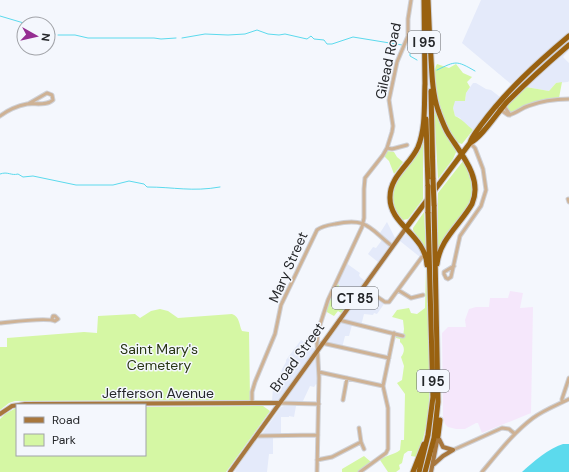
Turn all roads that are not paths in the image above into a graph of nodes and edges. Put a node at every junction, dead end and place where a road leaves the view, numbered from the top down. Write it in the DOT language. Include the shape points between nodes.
graph roads {
  1 [pos="411,0"];
  2 [pos="424,0"];
  3 [pos="428,0"];
  4 [pos="569,37"];
  5 [pos="430,43"];
  6 [pos="569,45"];
  7 [pos="425,83"];
  8 [pos="569,99"];
  9 [pos="28,104"];
  10 [pos="495,106"];
  11 [pos="502,108"];
  12 [pos="0,116"];
  13 [pos="470,143"];
  14 [pos="407,145"];
  15 [pos="387,148"];
  16 [pos="462,153"];
  17 [pos="363,223"];
  18 [pos="406,228"];
  19 [pos="392,246"];
  20 [pos="422,257"];
  21 [pos="454,266"];
  22 [pos="363,287"];
  23 [pos="433,287"];
  24 [pos="398,290"];
  25 [pos="423,295"];
  26 [pos="52,319"];
  27 [pos="339,320"];
  28 [pos="0,323"];
  29 [pos="394,333"];
  30 [pos="403,336"];
  31 [pos="322,343"];
  32 [pos="317,350"];
  33 [pos="389,358"];
  34 [pos="319,372"];
  35 [pos="347,378"];
  36 [pos="569,378"];
  37 [pos="383,386"];
  38 [pos="569,399"];
  39 [pos="343,400"];
  40 [pos="438,401"];
  41 [pos="562,402"];
  42 [pos="252,403"];
  43 [pos="279,403"];
  44 [pos="25,404"];
  45 [pos="319,404"];
  46 [pos="16,405"];
  47 [pos="0,414"];
  48 [pos="359,428"];
  49 [pos="429,432"];
  50 [pos="515,434"];
  51 [pos="256,436"];
  52 [pos="318,436"];
  53 [pos="438,436"];
  54 [pos="361,442"];
  55 [pos="364,449"];
  56 [pos="453,450"];
  57 [pos="317,460"];
  58 [pos="432,466"];
  59 [pos="231,472"];
  60 [pos="317,472"];
  61 [pos="360,472"];
  62 [pos="413,472"];
  63 [pos="419,472"];
  64 [pos="426,472"];
  65 [pos="431,472"];
  66 [pos="482,472"];
  1 -- 15 [label="street, Gilead Road" via="408,36 398,62 389,100 392,132"];
  2 -- 7 [label="highway, I 95"];
  3 -- 5 [label="highway, I 95"];
  4 -- 10 [label="highway, CT 85" via="535,65"];
  5 -- 16 [label="highway" via="434,96 449,134"];
  5 -- 23 [label="highway, I 95, bridge" via="434,205"];
  6 -- 11 [label="highway, CT 85"];
  7 -- 18 [label="highway" via="418,145 395,178 390,197 396,219"];
  7 -- 23 [label="highway, I 95, bridge" via="428,212"];
  8 -- 11 [label="street" via="526,106 510,115 504,113"];
  9 -- 9 [label="street" via="49,103 53,97 47,93"];
  9 -- 12 [label="street" via="15,107"];
  10 -- 11 [label="street"];
  10 -- 13 [label="highway, CT 85"];
  11 -- 13 [label="highway, CT 85"];
  13 -- 16 [label="highway, CT 85"];
  13 -- 21 [label="street" via="475,148 483,169 486,190 480,206 460,236"];
  14 -- 15 [label="street"];
  15 -- 17 [label="street, Gilead Road" via="365,178"];
  16 -- 18 [label="highway, Broad Street / CT 85"];
  16 -- 23 [label="highway" via="475,182 474,199 469,210 444,242 438,258"];
  17 -- 19 [label="street"];
  17 -- 32 [label="street, Gilead Road" via="320,320"];
  17 -- 42 [label="street, Mary Street" via="343,222 319,228 315,232 281,305 275,334 252,392"];
  18 -- 19 [label="main road, Broad Street / CT 85"];
  18 -- 23 [label="highway" via="423,249"];
  19 -- 22 [label="main road, Broad Street / CT 85"];
  20 -- 24 [label="street"];
  22 -- 24 [label="street" via="387,303"];
  22 -- 27 [label="main road, Broad Street / CT 85"];
  23 -- 40 [label="highway, I 95"];
  23 -- 49 [label="highway, I 95" via="433,389"];
  24 -- 25 [label="street" via="411,298"];
  26 -- 28 [label="street"];
  27 -- 29 [label="street"];
  27 -- 31 [label="main road, Broad Street / CT 85"];
  29 -- 30 [label="street"];
  29 -- 33 [label="street"];
  31 -- 32 [label="main road, Broad Street / CT 85"];
  31 -- 33 [label="street"];
  32 -- 34 [label="street, Gilead Road"];
  32 -- 43 [label="main road, Broad Street / CT 85"];
  33 -- 37 [label="street"];
  34 -- 35 [label="street"];
  34 -- 45 [label="street, Gilead Road"];
  35 -- 37 [label="street"];
  35 -- 39 [label="street"];
  36 -- 41 [label="street"];
  37 -- 61 [label="street" via="388,408 388,449"];
  38 -- 41 [label="street"];
  40 -- 53 [label="highway"];
  40 -- 64 [label="highway, I 95" via="434,441"];
  41 -- 50 [label="street" via="534,418"];
  42 -- 43 [label="main road, Jefferson Avenue"];
  42 -- 44 [label="main road, Jefferson Avenue"];
  43 -- 45 [label="street, Jefferson Avenue"];
  43 -- 51 [label="main road, Broad Street / CT 85"];
  45 -- 52 [label="street, Gilead Road"];
  46 -- 47 [label="main road, Jefferson Avenue"];
  48 -- 54 [label="street"];
  49 -- 62 [label="highway"];
  49 -- 63 [label="highway, I 95"];
  50 -- 56 [label="street" via="509,429 502,428"];
  50 -- 66 [label="street"];
  51 -- 52 [label="street"];
  51 -- 59 [label="main road, Broad Street / CT 85"];
  52 -- 57 [label="street, Gilead Road"];
  53 -- 56 [label="main road" via="442,446"];
  53 -- 58 [label="main road"];
  54 -- 55 [label="street"];
  54 -- 57 [label="street"];
  56 -- 58 [label="main road"];
  57 -- 60 [label="street, Gilead Road"];
  58 -- 65 [label="main road"];
}
